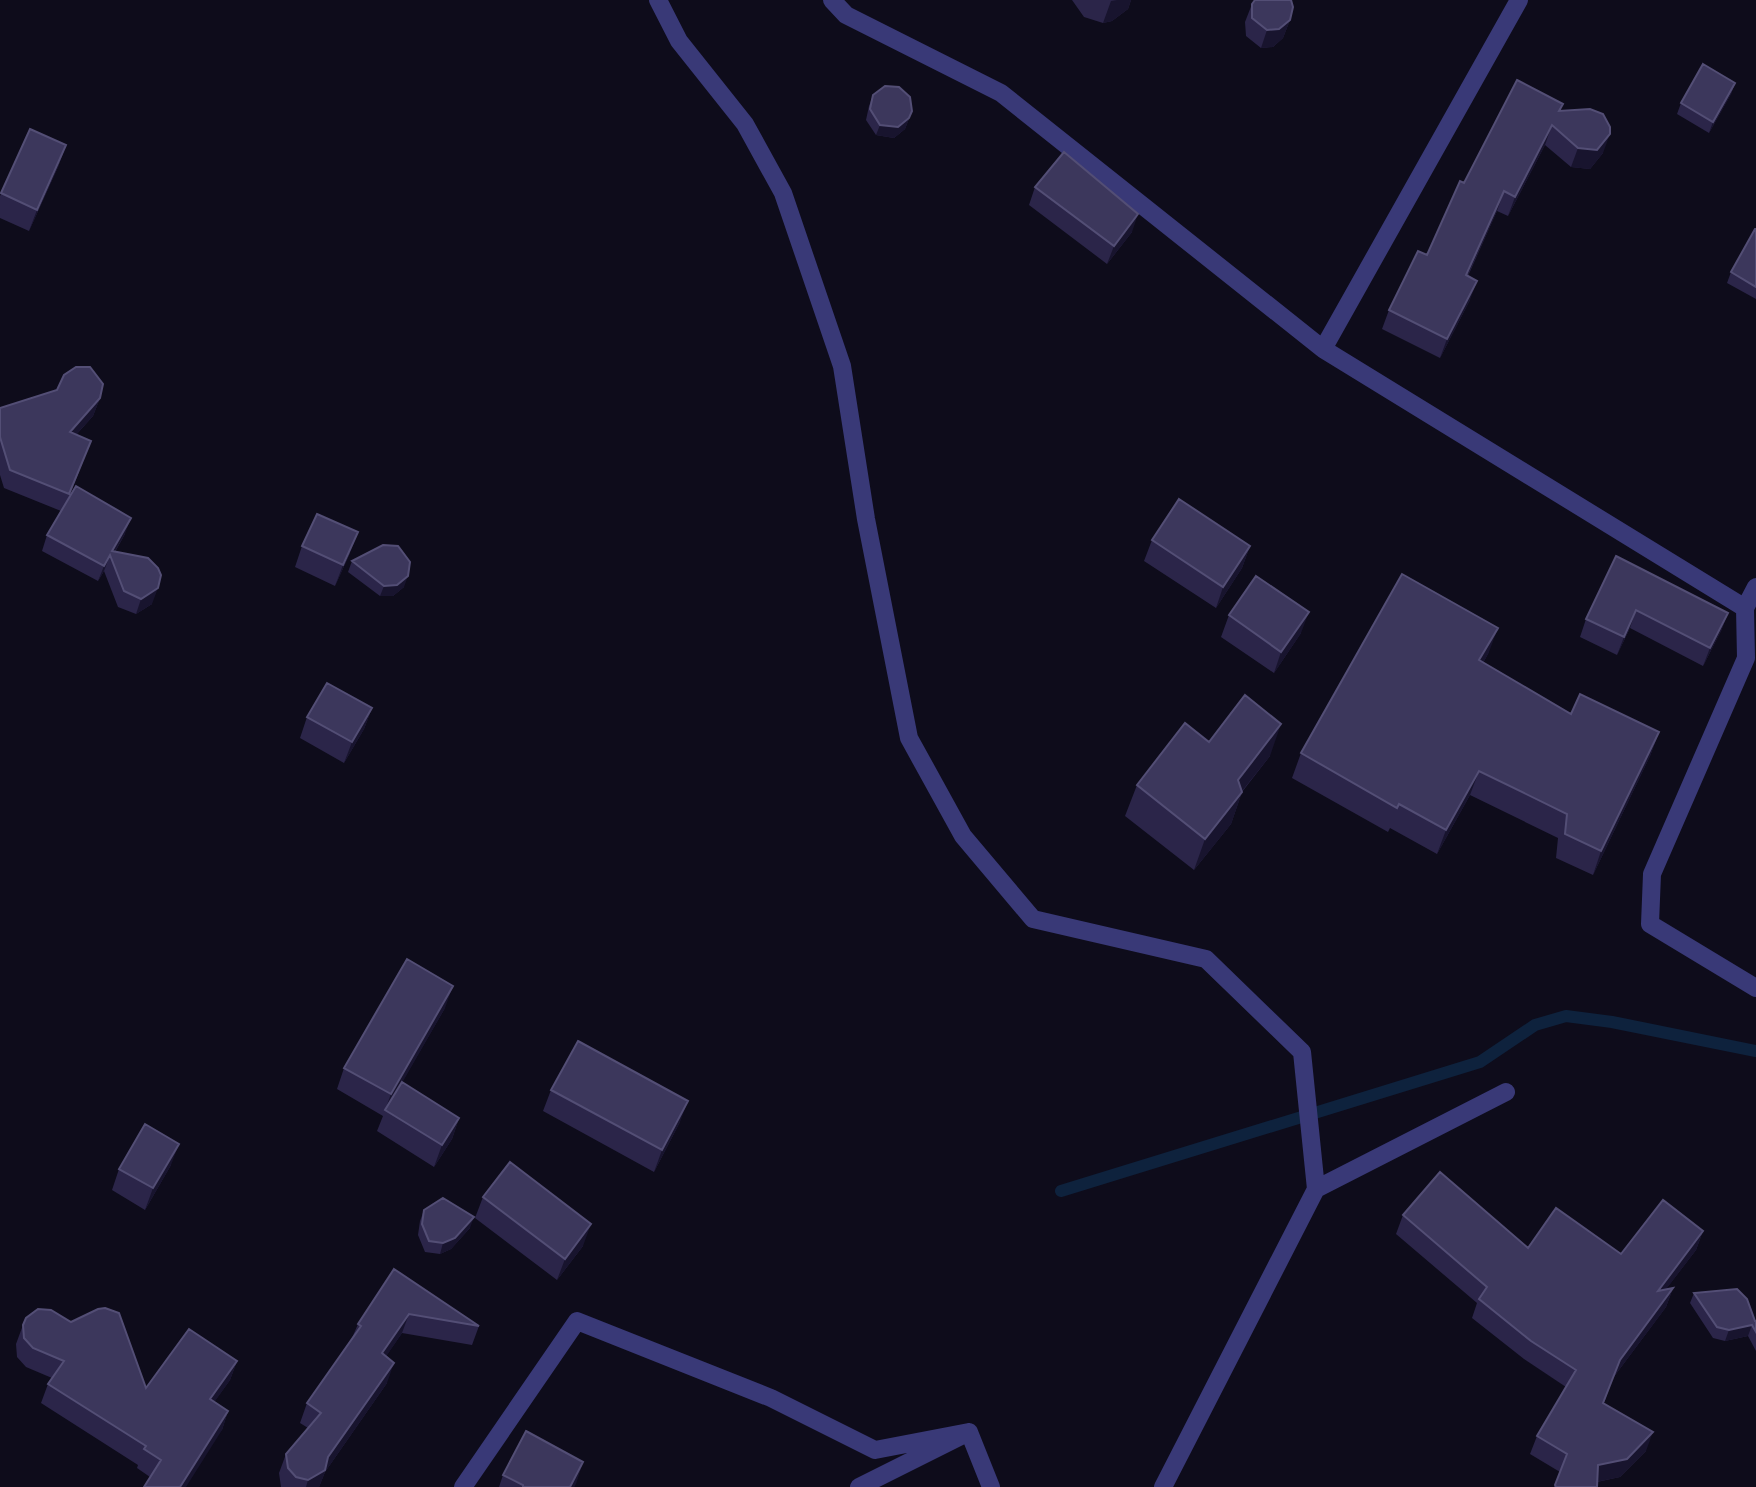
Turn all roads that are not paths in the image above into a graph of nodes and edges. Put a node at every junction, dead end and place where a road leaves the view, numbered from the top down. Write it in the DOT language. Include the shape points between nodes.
graph roads {
  1 [pos="658,0"];
  2 [pos="832,0"];
  3 [pos="1519,0"];
  4 [pos="1324,349"];
  5 [pos="1756,587"];
  6 [pos="1745,608"];
  7 [pos="1756,988"];
  8 [pos="1506,1092"];
  9 [pos="1317,1189"];
  10 [pos="969,1432"];
  11 [pos="463,1487"];
  12 [pos="859,1487"];
  13 [pos="991,1487"];
  14 [pos="1163,1487"];
  1 -- 9 [label="street" via="679,41 745,124 783,193 842,366 866,519 909,738 963,836 1033,919 1206,959 1302,1052"];
  2 -- 4 [label="street" via="846,15 1001,93"];
  3 -- 4 [label="street"];
  4 -- 6 [label="street"];
  5 -- 6 [label="street"];
  6 -- 7 [label="street" via="1746,658 1652,874 1650,924"];
  8 -- 9 [label="street"];
  9 -- 14 [label="street"];
  10 -- 11 [label="street" via="875,1450 771,1398 578,1321"];
  10 -- 12 [label="street"];
  10 -- 13 [label="street"];
}
